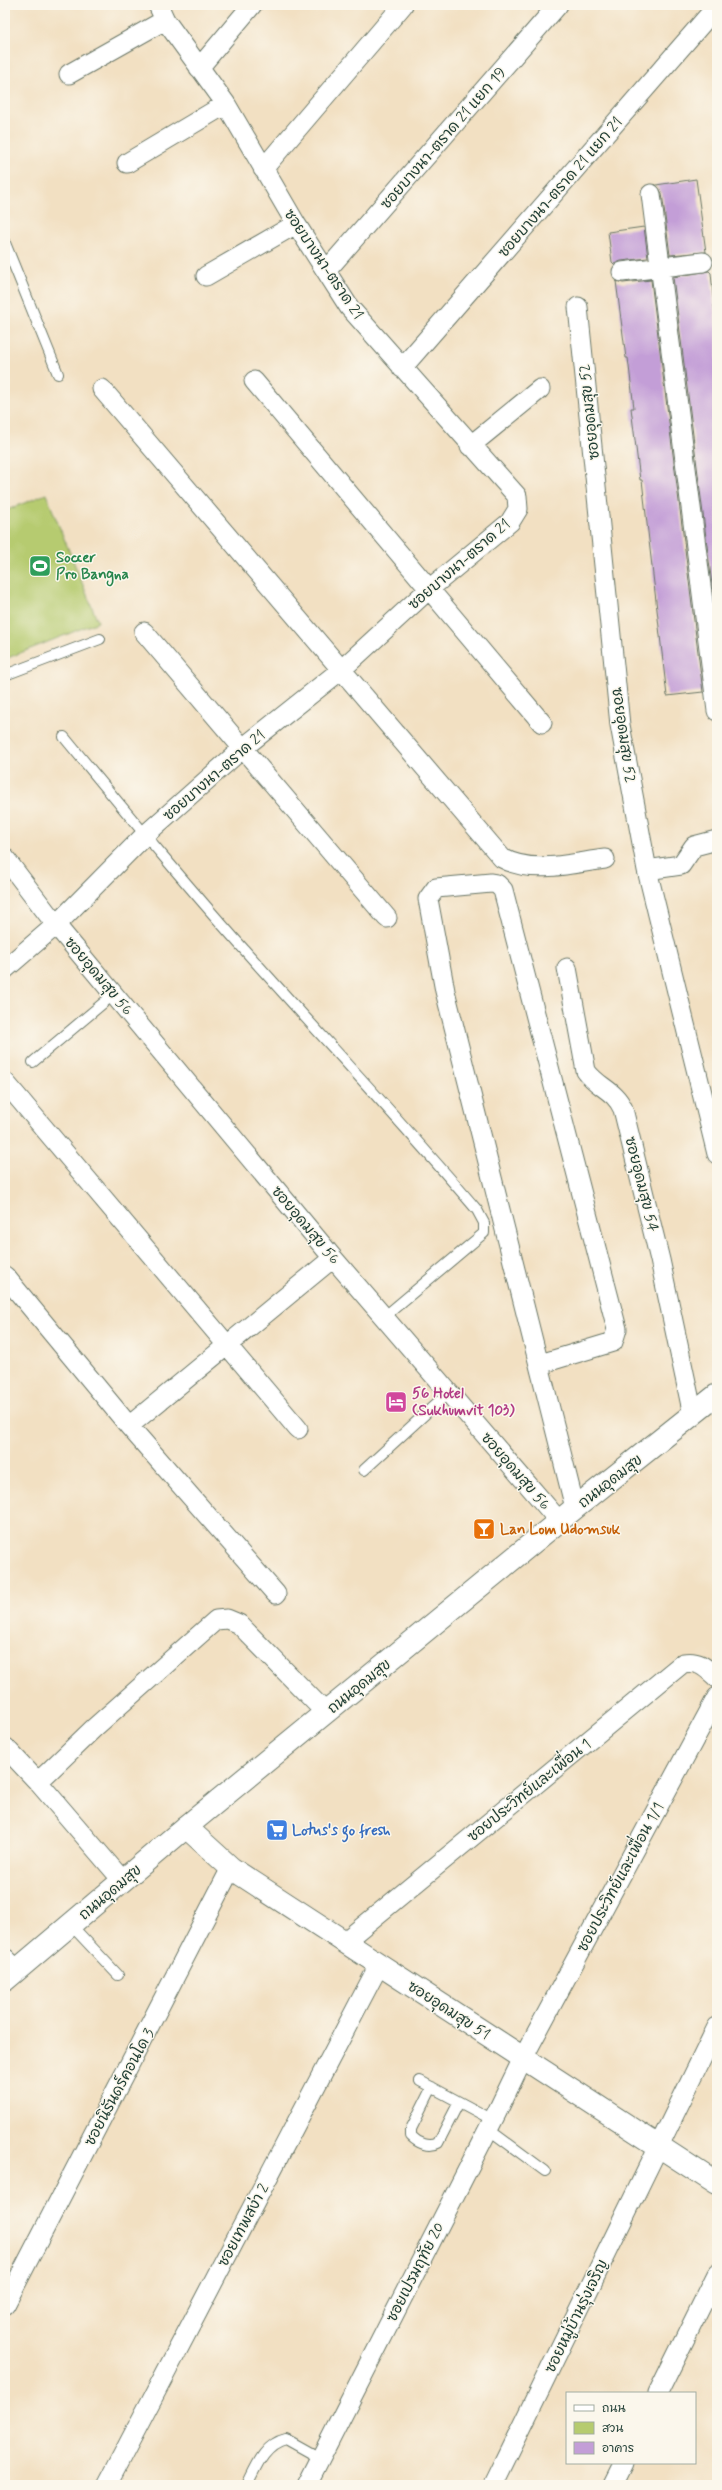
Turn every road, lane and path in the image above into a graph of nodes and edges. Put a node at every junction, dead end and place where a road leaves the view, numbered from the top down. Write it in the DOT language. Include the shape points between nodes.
graph roads {
  1 [pos="252,5"];
  2 [pos="403,5"];
  3 [pos="558,5"];
  4 [pos="717,6"];
  5 [pos="162,12"];
  6 [pos="199,68"];
  7 [pos="69,74"];
  8 [pos="226,104"];
  9 [pos="127,163"];
  10 [pos="263,169"];
  11 [pos="651,194"];
  12 [pos="296,224"];
  13 [pos="5,243"];
  14 [pos="703,262"];
  15 [pos="660,268"];
  16 [pos="327,270"];
  17 [pos="622,272"];
  18 [pos="206,276"];
  19 [pos="578,307"];
  20 [pos="402,368"];
  21 [pos="58,374"];
  22 [pos="254,381"];
  23 [pos="102,389"];
  24 [pos="540,389"];
  25 [pos="470,446"];
  26 [pos="428,590"];
  27 [pos="144,632"];
  28 [pos="100,639"];
  29 [pos="341,670"];
  30 [pos="5,675"];
  31 [pos="717,711"];
  32 [pos="542,723"];
  33 [pos="64,737"];
  34 [pos="243,748"];
  35 [pos="145,835"];
  36 [pos="717,840"];
  37 [pos="5,858"];
  38 [pos="605,859"];
  39 [pos="647,870"];
  40 [pos="387,918"];
  41 [pos="56,925"];
  42 [pos="567,968"];
  43 [pos="5,969"];
  44 [pos="114,994"];
  45 [pos="33,1062"];
  46 [pos="5,1082"];
  47 [pos="717,1154"];
  48 [pos="333,1258"];
  49 [pos="5,1276"];
  50 [pos="384,1317"];
  51 [pos="226,1344"];
  52 [pos="540,1364"];
  53 [pos="448,1393"];
  54 [pos="717,1395"];
  55 [pos="693,1415"];
  56 [pos="129,1426"];
  57 [pos="298,1429"];
  58 [pos="364,1470"];
  59 [pos="568,1515"];
  60 [pos="276,1594"];
  61 [pos="717,1678"];
  62 [pos="717,1697"];
  63 [pos="326,1713"];
  64 [pos="5,1747"];
  65 [pos="38,1782"];
  66 [pos="186,1827"];
  67 [pos="231,1868"];
  68 [pos="123,1881"];
  69 [pos="71,1925"];
  70 [pos="344,1942"];
  71 [pos="379,1965"];
  72 [pos="9,1969"];
  73 [pos="118,1975"];
  74 [pos="717,2027"];
  75 [pos="523,2058"];
  76 [pos="420,2081"];
  77 [pos="432,2087"];
  78 [pos="459,2102"];
  79 [pos="491,2125"];
  80 [pos="659,2146"];
  81 [pos="545,2172"];
  82 [pos="717,2184"];
  83 [pos="717,2274"];
  84 [pos="5,2305"];
  85 [pos="658,2392"];
  86 [pos="320,2458"];
  87 [pos="624,2464"];
  88 [pos="107,2485"];
  89 [pos="247,2485"];
  90 [pos="307,2485"];
  91 [pos="493,2485"];
  92 [pos="613,2485"];
  1 -- 6 [label="street"];
  2 -- 10 [label="street"];
  3 -- 16 [label="street, ซอยบางนา-ตราด 21 แยก 19"];
  4 -- 20 [label="street, ซอยบางนา-ตราด 21 แยก 21"];
  5 -- 6 [label="street, ซอยบางนา-ตราด 21"];
  5 -- 7 [label="street"];
  6 -- 8 [label="street, ซอยบางนา-ตราด 21"];
  8 -- 9 [label="street"];
  8 -- 10 [label="street, ซอยบางนา-ตราด 21"];
  10 -- 12 [label="street, ซอยบางนา-ตราด 21"];
  11 -- 15 [label="street"];
  12 -- 16 [label="street, ซอยบางนา-ตราด 21"];
  12 -- 18 [label="street"];
  13 -- 21 [label="lane"];
  14 -- 15 [label="street"];
  15 -- 17 [label="street"];
  15 -- 31 [label="street"];
  16 -- 20 [label="street, ซอยบางนา-ตราด 21" via="349,307"];
  19 -- 39 [label="street, ซอยอุดมสุข 52" via="620,725"];
  20 -- 25 [label="street, ซอยบางนา-ตราด 21"];
  22 -- 26 [label="street"];
  23 -- 29 [label="street"];
  24 -- 25 [label="street"];
  25 -- 26 [label="street, ซอยบางนา-ตราด 21" via="517,496 518,509 510,522"];
  26 -- 29 [label="street, ซอยบางนา-ตราด 21"];
  26 -- 32 [label="street"];
  27 -- 34 [label="street"];
  28 -- 30 [label="lane"];
  29 -- 34 [label="street, ซอยบางนา-ตราด 21"];
  29 -- 38 [label="street" via="502,858 512,864 525,866"];
  33 -- 35 [label="lane"];
  34 -- 35 [label="street, ซอยบางนา-ตราด 21"];
  34 -- 40 [label="street"];
  35 -- 41 [label="street, ซอยบางนา-ตราด 21"];
  35 -- 50 [label="lane" via="266,974 410,1130 477,1210 484,1224 484,1233"];
  36 -- 39 [label="street" via="694,846 681,865"];
  37 -- 41 [label="street, ซอยอุดมสุข 56"];
  39 -- 47 [label="street, ซอยอุดมสุข 52"];
  41 -- 43 [label="street, ซอยบางนา-ตราด 21"];
  41 -- 44 [label="street, ซอยอุดมสุข 56"];
  42 -- 55 [label="street, ซอยอุดมสุข 54" via="586,1071 593,1081 618,1098 623,1109 660,1260"];
  44 -- 45 [label="lane"];
  44 -- 48 [label="street, ซอยอุดมสุข 56"];
  46 -- 51 [label="street"];
  48 -- 50 [label="street, ซอยอุดมสุข 56"];
  48 -- 51 [label="street"];
  49 -- 56 [label="street"];
  50 -- 53 [label="street, ซอยอุดมสุข 56"];
  51 -- 56 [label="street"];
  51 -- 57 [label="street"];
  52 -- 52 [label="street" via="445,991 428,899 436,888 491,883 497,884 503,890 617,1329 613,1342"];
  52 -- 59 [label="street"];
  53 -- 58 [label="lane"];
  53 -- 59 [label="street, ซอยอุดมสุข 56"];
  54 -- 55 [label="main road, ถนนอุดมสุข"];
  55 -- 59 [label="main road, ถนนอุดมสุข"];
  56 -- 60 [label="street"];
  59 -- 63 [label="main road, ถนนอุดมสุข"];
  61 -- 70 [label="street, ซอยประวิทย์และเพื่อน 1" via="702,1664 693,1661 684,1663"];
  62 -- 75 [label="street, ซอยประวิทย์และเพื่อน 1/1"];
  63 -- 65 [label="street" via="239,1624 228,1619 216,1620 94,1728"];
  63 -- 66 [label="main road, ถนนอุดมสุข"];
  64 -- 65 [label="street"];
  65 -- 68 [label="street"];
  66 -- 67 [label="main road, ซอยอุดมสุข 51"];
  66 -- 68 [label="main road, ถนนอุดมสุข"];
  67 -- 70 [label="main road, ซอยอุดมสุข 51"];
  67 -- 84 [label="street, ซอยนิรันดร์คอนโด 3"];
  68 -- 69 [label="main road, ถนนอุดมสุข"];
  69 -- 72 [label="main road, ถนนอุดมสุข"];
  69 -- 73 [label="lane"];
  70 -- 71 [label="main road, ซอยอุดมสุข 51"];
  71 -- 75 [label="main road, ซอยอุดมสุข 51"];
  71 -- 88 [label="street, ซอยเทพสง่า 2"];
  74 -- 80 [label="street, ซอยหมู่บ้านรุ่งเจริญ"];
  75 -- 79 [label="street, ซอยเปรมฤทัย 20"];
  75 -- 80 [label="main road, ซอยอุดมสุข 51"];
  76 -- 77 [label="lane"];
  77 -- 78 [label="lane"];
  77 -- 78 [label="lane" via="411,2129 411,2136 415,2140 427,2145 438,2143"];
  78 -- 79 [label="lane"];
  79 -- 81 [label="lane"];
  79 -- 86 [label="street, ซอยเปรมฤทัย 20"];
  80 -- 82 [label="main road, ซอยอุดมสุข 51"];
  80 -- 91 [label="street, ซอยหมู่บ้านรุ่งเจริญ"];
  83 -- 85 [label="street"];
  86 -- 89 [label="lane" via="286,2439 279,2440 264,2453"];
  86 -- 90 [label="street, ซอยเปรมฤทัย 20"];
  87 -- 92 [label="street"];
}
